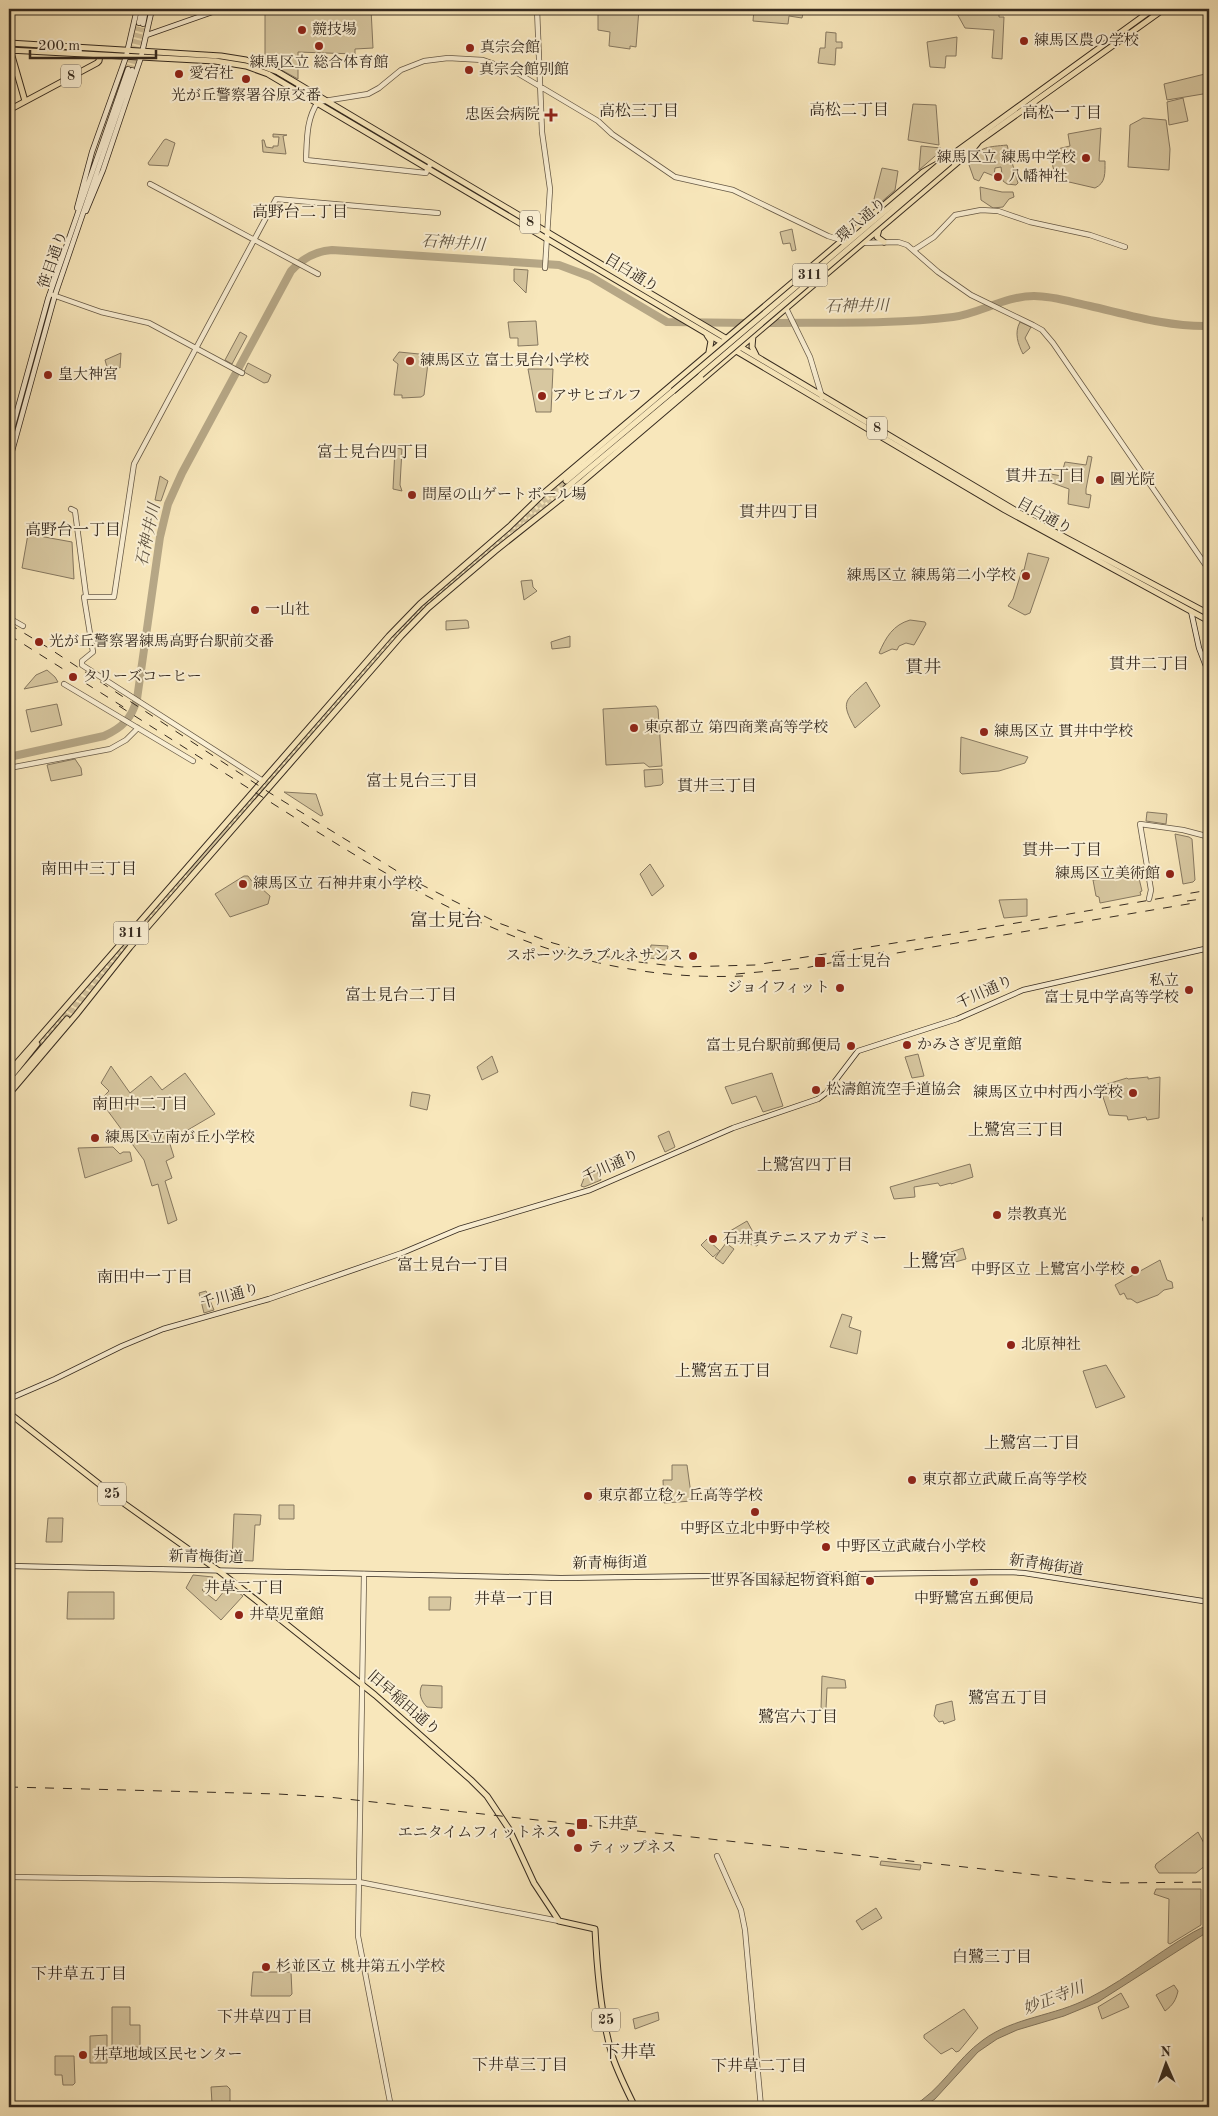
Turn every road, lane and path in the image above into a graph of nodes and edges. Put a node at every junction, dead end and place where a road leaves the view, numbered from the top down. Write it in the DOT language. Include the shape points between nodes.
graph roads {
  1 [pos="137,9"];
  2 [pos="142,9"];
  3 [pos="146,9"];
  4 [pos="152,9"];
  5 [pos="221,9"];
  6 [pos="537,9"];
  7 [pos="1153,9"];
  8 [pos="1164,9"];
  9 [pos="147,35"];
  10 [pos="9,43"];
  11 [pos="128,49"];
  12 [pos="9,50"];
  13 [pos="144,50"];
  14 [pos="100,55"];
  15 [pos="126,56"];
  16 [pos="141,57"];
  17 [pos="130,69"];
  18 [pos="540,87"];
  19 [pos="25,101"];
  20 [pos="326,101"];
  21 [pos="318,102"];
  22 [pos="9,110"];
  23 [pos="980,140"];
  24 [pos="948,160"];
  25 [pos="430,166"];
  26 [pos="150,184"];
  27 [pos="438,213"];
  28 [pos="76,224"];
  29 [pos="879,229"];
  30 [pos="548,233"];
  31 [pos="547,239"];
  32 [pos="254,240"];
  33 [pos="841,241"];
  34 [pos="884,242"];
  35 [pos="862,243"];
  36 [pos="1126,247"];
  37 [pos="914,250"];
  38 [pos="545,268"];
  39 [pos="318,274"];
  40 [pos="53,295"];
  41 [pos="765,305"];
  42 [pos="786,308"];
  43 [pos="777,316"];
  44 [pos="707,335"];
  45 [pos="753,335"];
  46 [pos="724,340"];
  47 [pos="196,348"];
  48 [pos="738,348"];
  49 [pos="708,355"];
  50 [pos="758,357"];
  51 [pos="242,373"];
  52 [pos="821,395"];
  53 [pos="824,402"];
  54 [pos="652,405"];
  55 [pos="657,417"];
  56 [pos="648,419"];
  57 [pos="640,429"];
  58 [pos="626,435"];
  59 [pos="9,440"];
  60 [pos="9,462"];
  61 [pos="566,481"];
  62 [pos="566,488"];
  63 [pos="71,509"];
  64 [pos="1209,570"];
  65 [pos="86,595"];
  66 [pos="1190,611"];
  67 [pos="1209,614"];
  68 [pos="9,618"];
  69 [pos="1209,621"];
  70 [pos="23,626"];
  71 [pos="1209,674"];
  72 [pos="64,684"];
  73 [pos="138,728"];
  74 [pos="193,761"];
  75 [pos="9,768"];
  76 [pos="263,781"];
  77 [pos="1206,836"];
  78 [pos="1149,899"];
  79 [pos="1209,948"];
  80 [pos="67,1019"];
  81 [pos="50,1026"];
  82 [pos="9,1072"];
  83 [pos="9,1079"];
  84 [pos="9,1087"];
  85 [pos="9,1094"];
  86 [pos="9,1399"];
  87 [pos="9,1413"];
  88 [pos="9,1566"];
  89 [pos="219,1571"];
  90 [pos="364,1574"];
  91 [pos="1209,1602"];
  92 [pos="362,1686"];
  93 [pos="717,1856"];
  94 [pos="9,1877"];
  95 [pos="359,1882"];
  96 [pos="559,1921"];
  97 [pos="391,2107"];
  98 [pos="635,2107"];
  99 [pos="760,2107"];
  1 -- 11 [label="street"];
  2 -- 3 [label="street" via="141,23"];
  4 -- 9 [label="street"];
  5 -- 9 [label="street"];
  6 -- 18 [label="street"];
  7 -- 24 [label="main road, 環八通り / 311"];
  8 -- 23 [label="main road, 環八通り / 311"];
  9 -- 13 [label="street"];
  10 -- 11 [label="main road, 目白通り"];
  10 -- 12 [label="main road"];
  11 -- 13 [label="main road, 目白通り / 8"];
  11 -- 15 [label="street"];
  12 -- 14 [label="main road, 目白通り"];
  12 -- 19 [label="main road"];
  13 -- 16 [label="street"];
  13 -- 20 [label="main road, 目白通り / 8" via="246,60 278,72"];
  14 -- 15 [label="main road, 目白通り"];
  14 -- 19 [label="main road, 8" via="97,63"];
  15 -- 16 [label="main road, 目白通り / 8"];
  15 -- 28 [label="street" via="80,192"];
  16 -- 21 [label="main road, 目白通り / 8" via="246,66 268,74"];
  16 -- 28 [label="street" via="95,192"];
  17 -- 28 [label="street, 笹目通り"];
  18 -- 20 [label="street" via="485,60 448,58 411,65 368,94"];
  18 -- 30 [label="street" via="542,132 550,186"];
  18 -- 33 [label="street" via="598,121 675,177 734,190"];
  19 -- 22 [label="main road, 8"];
  20 -- 21 [label="street"];
  20 -- 25 [label="main road, 目白通り / 8"];
  21 -- 25 [label="main road, 目白通り / 8"];
  21 -- 25 [label="street" via="309,122 306,160 426,173"];
  23 -- 24 [label="main road, 環八通り / 311"];
  23 -- 29 [label="main road, 311"];
  24 -- 33 [label="main road" via="923,172"];
  24 -- 54 [label="main road, 環八通り / 311, bridge" via="673,391"];
  24 -- 56 [label="main road, 環八通り / 311, bridge"];
  25 -- 30 [label="main road, 目白通り / 8"];
  25 -- 31 [label="main road, 目白通り / 8"];
  26 -- 32 [label="street"];
  27 -- 32 [label="street" via="278,198"];
  28 -- 40 [label="street, 笹目通り"];
  29 -- 34 [label="main road" via="877,236"];
  29 -- 35 [label="main road, 311"];
  30 -- 31 [label="street"];
  30 -- 46 [label="main road, 目白通り / 8"];
  31 -- 38 [label="street"];
  31 -- 44 [label="main road, 目白通り / 8"];
  32 -- 39 [label="street"];
  32 -- 47 [label="street"];
  33 -- 35 [label="street"];
  33 -- 41 [label="main road"];
  34 -- 35 [label="street"];
  34 -- 37 [label="street" via="903,243"];
  35 -- 42 [label="main road, 311"];
  36 -- 37 [label="street" via="998,211 981,210 955,215 934,237"];
  37 -- 64 [label="street" via="944,276 984,303 1033,324 1046,334"];
  40 -- 47 [label="street" via="101,312 143,321"];
  40 -- 59 [label="street, 笹目通り"];
  40 -- 60 [label="street, 笹目通り"];
  41 -- 43 [label="main road" via="778,305"];
  41 -- 46 [label="main road"];
  42 -- 43 [label="main road, 311"];
  42 -- 52 [label="street" via="810,357"];
  43 -- 45 [label="main road, 311"];
  44 -- 46 [label="main road, 目白通り / 8"];
  44 -- 49 [label="main road" via="712,344"];
  45 -- 48 [label="main road, 311"];
  45 -- 50 [label="main road" via="752,347"];
  46 -- 48 [label="main road, 目白通り / 8"];
  46 -- 49 [label="main road"];
  47 -- 51 [label="street"];
  47 -- 65 [label="street" via="134,464 114,597"];
  48 -- 50 [label="main road, 目白通り / 8"];
  48 -- 53 [label="main road, 目白通り / 8"];
  48 -- 55 [label="main road"];
  49 -- 54 [label="main road"];
  50 -- 52 [label="main road, 目白通り / 8"];
  52 -- 53 [label="street"];
  52 -- 67 [label="main road, 目白通り / 8" via="1023,515"];
  53 -- 66 [label="main road, 目白通り / 8" via="1022,520"];
  54 -- 58 [label="main road, 環八通り / 311"];
  54 -- 58 [label="main road" via="637,418"];
  55 -- 57 [label="main road"];
  55 -- 58 [label="main road"];
  56 -- 57 [label="main road"];
  56 -- 58 [label="main road, 環八通り / 311"];
  57 -- 58 [label="main road"];
  58 -- 61 [label="main road, 環八通り / 311"];
  58 -- 62 [label="main road, 環八通り / 311"];
  58 -- 76 [label="main road" via="544,493 409,614"];
  58 -- 85 [label="main road" via="547,511 508,540 418,618 136,940"];
  63 -- 65 [label="street" via="75,511"];
  65 -- 76 [label="street" via="93,652 82,661 82,665"];
  66 -- 69 [label="main road, 目白通り / 8"];
  66 -- 71 [label="street"];
  68 -- 70 [label="street"];
  72 -- 73 [label="street"];
  73 -- 74 [label="street"];
  73 -- 75 [label="street" via="110,749"];
  76 -- 81 [label="main road, 311"];
  77 -- 78 [label="street" via="1140,824 1151,890"];
  79 -- 86 [label="street, 千川通り" via="1023,990 956,1019 858,1051 818,1099 733,1128 584,1192 459,1230 402,1254 269,1299 162,1329"];
  80 -- 84 [label="main road"];
  81 -- 82 [label="main road, 311"];
  81 -- 83 [label="main road, 311"];
  87 -- 89 [label="main road, 旧早稲田通り / 25" via="120,1500"];
  88 -- 89 [label="street, 新青梅街道"];
  89 -- 90 [label="street, 新青梅街道"];
  89 -- 92 [label="main road, 旧早稲田通り / 25"];
  90 -- 91 [label="street, 新青梅街道" via="561,1578 1016,1572"];
  90 -- 92 [label="street"];
  92 -- 95 [label="street"];
  92 -- 96 [label="main road, 旧早稲田通り / 25" via="487,1796 511,1833 534,1883"];
  93 -- 99 [label="street" via="741,1910 745,1933"];
  94 -- 95 [label="street"];
  95 -- 96 [label="street"];
  95 -- 97 [label="street" via="359,1945"];
  96 -- 98 [label="main road, 25" via="595,1929 598,1974 610,2042"];
}
